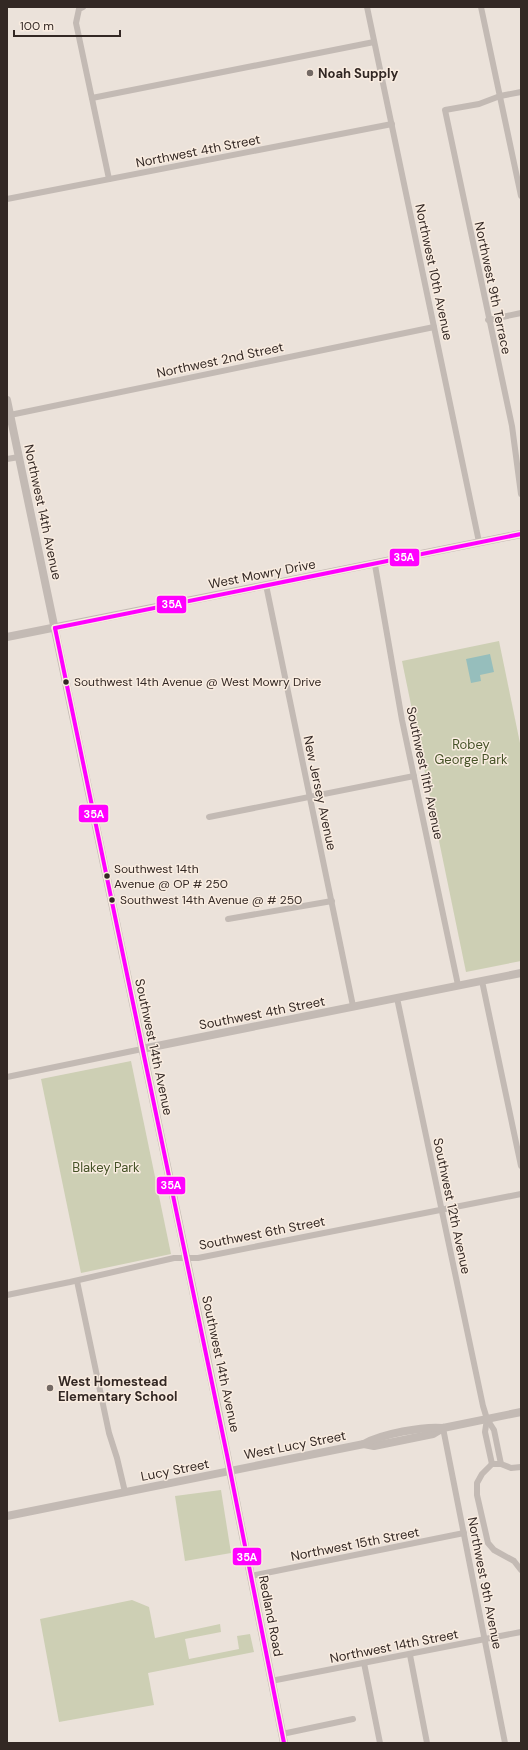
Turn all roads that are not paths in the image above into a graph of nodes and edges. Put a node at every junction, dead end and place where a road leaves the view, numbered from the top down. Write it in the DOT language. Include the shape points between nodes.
graph roads {
  1 [pos="367,7"];
  2 [pos="481,7"];
  3 [pos="81,8"];
  4 [pos="374,42"];
  5 [pos="521,92"];
  6 [pos="500,96"];
  7 [pos="92,98"];
  8 [pos="392,124"];
  9 [pos="109,179"];
  10 [pos="521,196"];
  11 [pos="7,199"];
  12 [pos="521,313"];
  13 [pos="488,320"];
  14 [pos="434,327"];
  15 [pos="7,400"];
  16 [pos="10,415"];
  17 [pos="19,457"];
  18 [pos="7,459"];
  19 [pos="521,494"];
  20 [pos="521,534"];
  21 [pos="479,542"];
  22 [pos="375,564"];
  23 [pos="266,585"];
  24 [pos="55,628"];
  25 [pos="7,638"];
  26 [pos="414,776"];
  27 [pos="310,796"];
  28 [pos="209,817"];
  29 [pos="332,901"];
  30 [pos="228,919"];
  31 [pos="521,973"];
  32 [pos="482,981"];
  33 [pos="458,986"];
  34 [pos="397,998"];
  35 [pos="353,1006"];
  36 [pos="142,1049"];
  37 [pos="7,1077"];
  38 [pos="521,1166"];
  39 [pos="521,1194"];
  40 [pos="442,1209"];
  41 [pos="186,1258"];
  42 [pos="77,1281"];
  43 [pos="7,1295"];
  44 [pos="521,1412"];
  45 [pos="486,1419"];
  46 [pos="443,1428"];
  47 [pos="492,1464"];
  48 [pos="501,1464"];
  49 [pos="521,1467"];
  50 [pos="230,1471"];
  51 [pos="125,1492"];
  52 [pos="7,1516"];
  53 [pos="464,1533"];
  54 [pos="521,1570"];
  55 [pos="251,1576"];
  56 [pos="521,1632"];
  57 [pos="484,1639"];
  58 [pos="410,1654"];
  59 [pos="364,1663"];
  60 [pos="272,1681"];
  61 [pos="353,1719"];
  62 [pos="282,1734"];
  63 [pos="284,1743"];
  64 [pos="380,1743"];
  65 [pos="428,1743"];
  66 [pos="505,1743"];
  1 -- 4 [label="street, Northwest 10th Avenue"];
  2 -- 6 [label="street"];
  3 -- 7 [label="street" via="76,23"];
  4 -- 7 [label="street"];
  4 -- 8 [label="street, Northwest 10th Avenue"];
  5 -- 6 [label="street"];
  6 -- 10 [label="street"];
  6 -- 13 [label="street, Northwest 9th Terrace" via="480,104 445,110"];
  7 -- 9 [label="street"];
  8 -- 9 [label="street, Northwest 4th Street"];
  8 -- 14 [label="street, Northwest 10th Avenue"];
  9 -- 11 [label="street, Northwest 4th Street"];
  12 -- 13 [label="street"];
  13 -- 19 [label="street, Northwest 9th Terrace" via="512,426"];
  14 -- 16 [label="street, Northwest 2nd Street"];
  14 -- 21 [label="street, Northwest 10th Avenue"];
  15 -- 16 [label="street, Northwest 14th Avenue"];
  16 -- 17 [label="street, Northwest 14th Avenue"];
  17 -- 18 [label="street"];
  17 -- 24 [label="street, Northwest 14th Avenue"];
  20 -- 21 [label="street, West Mowry Drive"];
  21 -- 22 [label="street, West Mowry Drive"];
  22 -- 23 [label="street, West Mowry Drive"];
  22 -- 26 [label="street, Southwest 11th Avenue"];
  23 -- 24 [label="street, West Mowry Drive"];
  23 -- 27 [label="street, New Jersey Avenue"];
  24 -- 25 [label="street, West Mowry Drive"];
  24 -- 36 [label="street, Southwest 14th Avenue"];
  26 -- 27 [label="street"];
  26 -- 33 [label="street, Southwest 11th Avenue"];
  27 -- 28 [label="street"];
  27 -- 29 [label="street, New Jersey Avenue"];
  29 -- 30 [label="street"];
  29 -- 35 [label="street, New Jersey Avenue"];
  31 -- 32 [label="street, Southwest 4th Street"];
  32 -- 33 [label="street, Southwest 4th Street"];
  32 -- 38 [label="street"];
  33 -- 34 [label="street, Southwest 4th Street"];
  34 -- 35 [label="street, Southwest 4th Street"];
  34 -- 40 [label="street, Southwest 12th Avenue"];
  35 -- 36 [label="street, Southwest 4th Street"];
  36 -- 37 [label="street, Southwest 4th Street"];
  36 -- 41 [label="street, Southwest 14th Avenue"];
  39 -- 40 [label="street, Southwest 6th Street"];
  40 -- 41 [label="street, Southwest 6th Street" via="198,1258"];
  40 -- 45 [label="street, Southwest 12th Avenue"];
  41 -- 42 [label="street, Southwest 6th Street" via="154,1262"];
  41 -- 50 [label="street, Southwest 14th Avenue"];
  42 -- 43 [label="street, Southwest 6th Street"];
  42 -- 51 [label="street" via="109,1433"];
  44 -- 45 [label="street, West Lucy Street"];
  45 -- 46 [label="street, West Lucy Street"];
  45 -- 47 [label="street" via="485,1432"];
  45 -- 48 [label="street" via="494,1430"];
  46 -- 50 [label="street, West Lucy Street" via="431,1426 374,1438 364,1444"];
  46 -- 53 [label="street, Northwest 9th Avenue"];
  47 -- 48 [label="street"];
  47 -- 54 [label="street" via="477,1483 484,1531 488,1543 494,1550 514,1561"];
  48 -- 49 [label="street" via="511,1468"];
  50 -- 51 [label="street, Lucy Street"];
  50 -- 55 [label="street, Redland Road"];
  51 -- 52 [label="street, Lucy Street"];
  53 -- 55 [label="street, Northwest 15th Street"];
  53 -- 57 [label="street, Northwest 9th Avenue"];
  55 -- 60 [label="street, Redland Road"];
  56 -- 57 [label="street, Northwest 14th Street"];
  57 -- 58 [label="street, Northwest 14th Street"];
  57 -- 66 [label="street, Northwest 9th Avenue"];
  58 -- 59 [label="street, Northwest 14th Street"];
  58 -- 65 [label="street"];
  59 -- 60 [label="street, Northwest 14th Street"];
  59 -- 64 [label="street"];
  60 -- 62 [label="street, Redland Road"];
  61 -- 62 [label="street"];
  62 -- 63 [label="street, Redland Road"];
}
